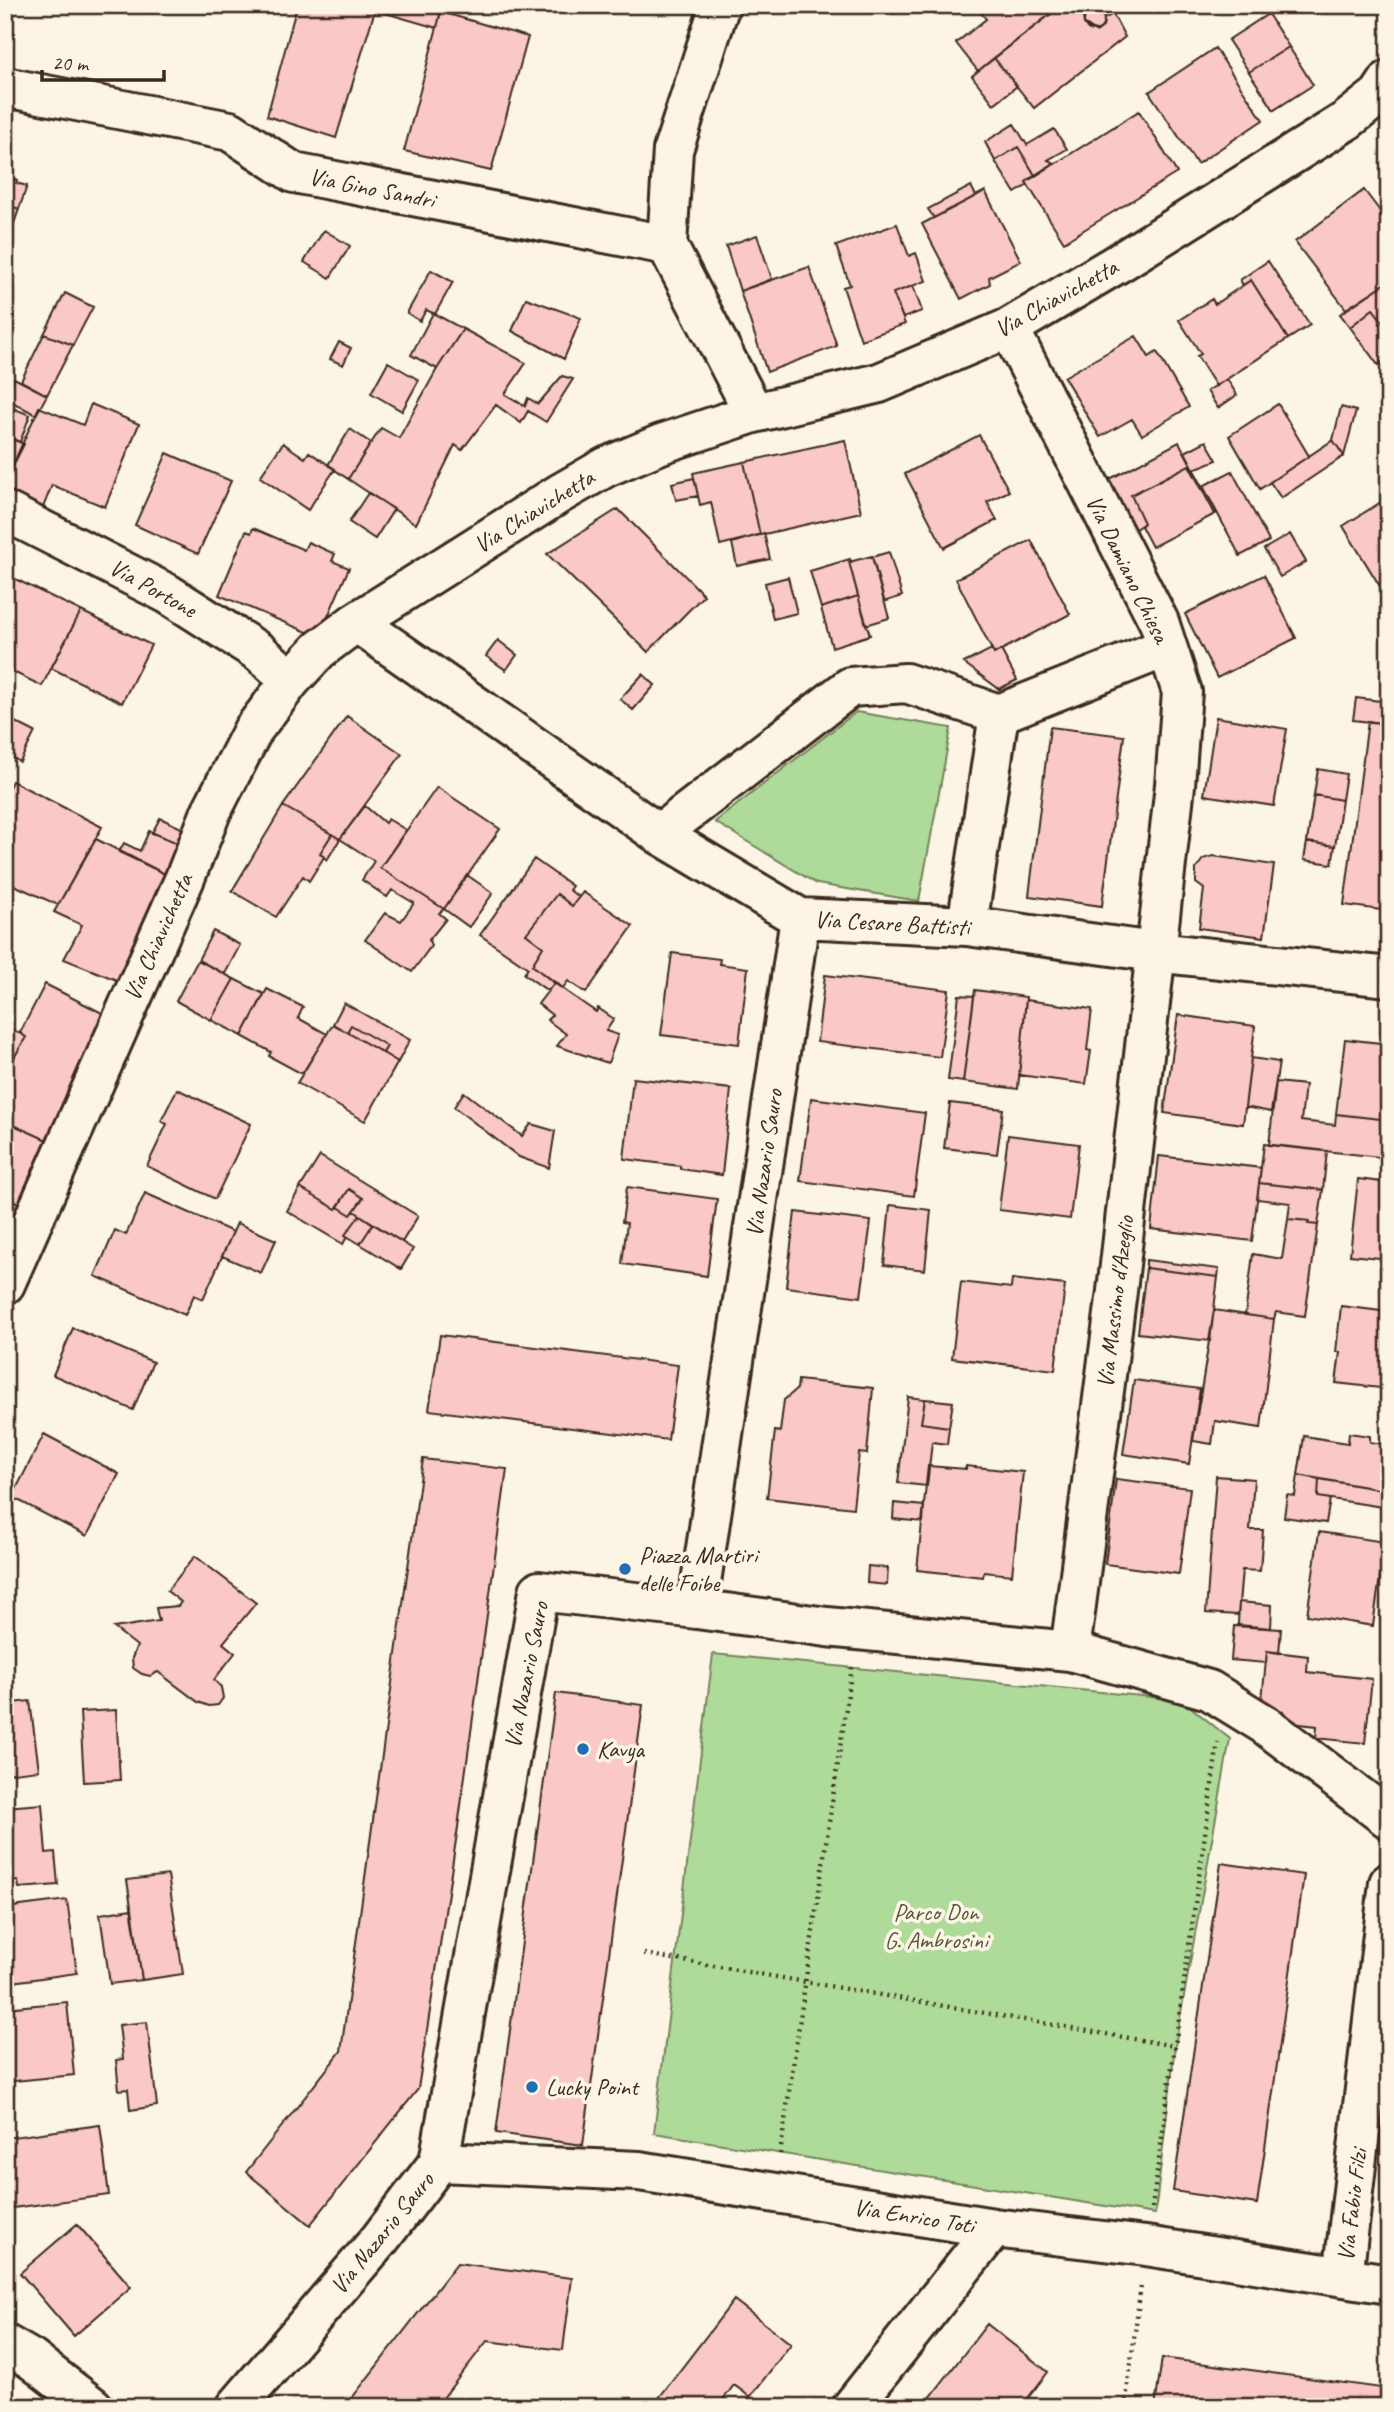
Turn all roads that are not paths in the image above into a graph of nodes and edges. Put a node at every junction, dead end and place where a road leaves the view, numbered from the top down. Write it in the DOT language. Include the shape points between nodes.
graph roads {
  1 [pos="720,5"];
  2 [pos="1389,80"];
  3 [pos="5,87"];
  4 [pos="667,245"];
  5 [pos="1009,328"];
  6 [pos="754,413"];
  7 [pos="5,511"];
  8 [pos="356,622"];
  9 [pos="1167,647"];
  10 [pos="291,680"];
  11 [pos="999,714"];
  12 [pos="659,834"];
  13 [pos="800,918"];
  14 [pos="967,926"];
  15 [pos="1155,952"];
  16 [pos="1389,977"];
  17 [pos="5,1284"];
  18 [pos="698,1609"];
  19 [pos="1070,1651"];
  20 [pos="1389,1819"];
  21 [pos="1389,1883"];
  22 [pos="439,2162"];
  23 [pos="994,2228"];
  24 [pos="1343,2277"];
  25 [pos="1389,2284"];
  26 [pos="5,2344"];
  27 [pos="93,2407"];
  28 [pos="236,2407"];
  29 [pos="852,2407"];
  1 -- 4 [label="street" via="673,150"];
  2 -- 5 [label="street, Via Chiavichetta" via="1379,95 1346,121"];
  3 -- 4 [label="street, Via Gino Sandri" via="230,131 294,173"];
  4 -- 6 [label="street"];
  5 -- 6 [label="street, Via Chiavichetta" via="879,383"];
  5 -- 9 [label="street, Via Damiano Chiesa"];
  6 -- 8 [label="street, Via Chiavichetta" via="606,467"];
  7 -- 10 [label="street, Via Portone" via="168,594 259,652"];
  8 -- 10 [label="street, Via Chiavichetta" via="319,650"];
  8 -- 12 [label="street, Via Cesare Battisti"];
  9 -- 11 [label="street"];
  9 -- 15 [label="street, Via Damiano Chiesa" via="1182,692"];
  10 -- 17 [label="street, Via Chiavichetta" via="253,730 211,812"];
  11 -- 12 [label="street" via="906,683 850,687"];
  11 -- 14 [label="street"];
  12 -- 13 [label="street, Via Cesare Battisti"];
  13 -- 14 [label="street, Via Cesare Battisti"];
  13 -- 18 [label="street, Via Nazario Sauro"];
  14 -- 15 [label="street, Via Cesare Battisti"];
  15 -- 16 [label="street, Via Cesare Battisti"];
  15 -- 19 [label="street, Via Massimo d'Azeglio"];
  18 -- 19 [label="street"];
  18 -- 22 [label="street, Via Nazario Sauro" via="539,1591"];
  19 -- 20 [label="street" via="1209,1690 1264,1724"];
  21 -- 24 [label="street, Via Fabio Filzi"];
  22 -- 23 [label="street, Via Enrico Toti" via="639,2171"];
  22 -- 28 [label="street, Via Nazario Sauro" via="380,2239"];
  23 -- 24 [label="street, Via Enrico Toti"];
  23 -- 29 [label="street"];
  24 -- 25 [label="street, Via Enrico Toti"];
  26 -- 27 [label="street"];
}
